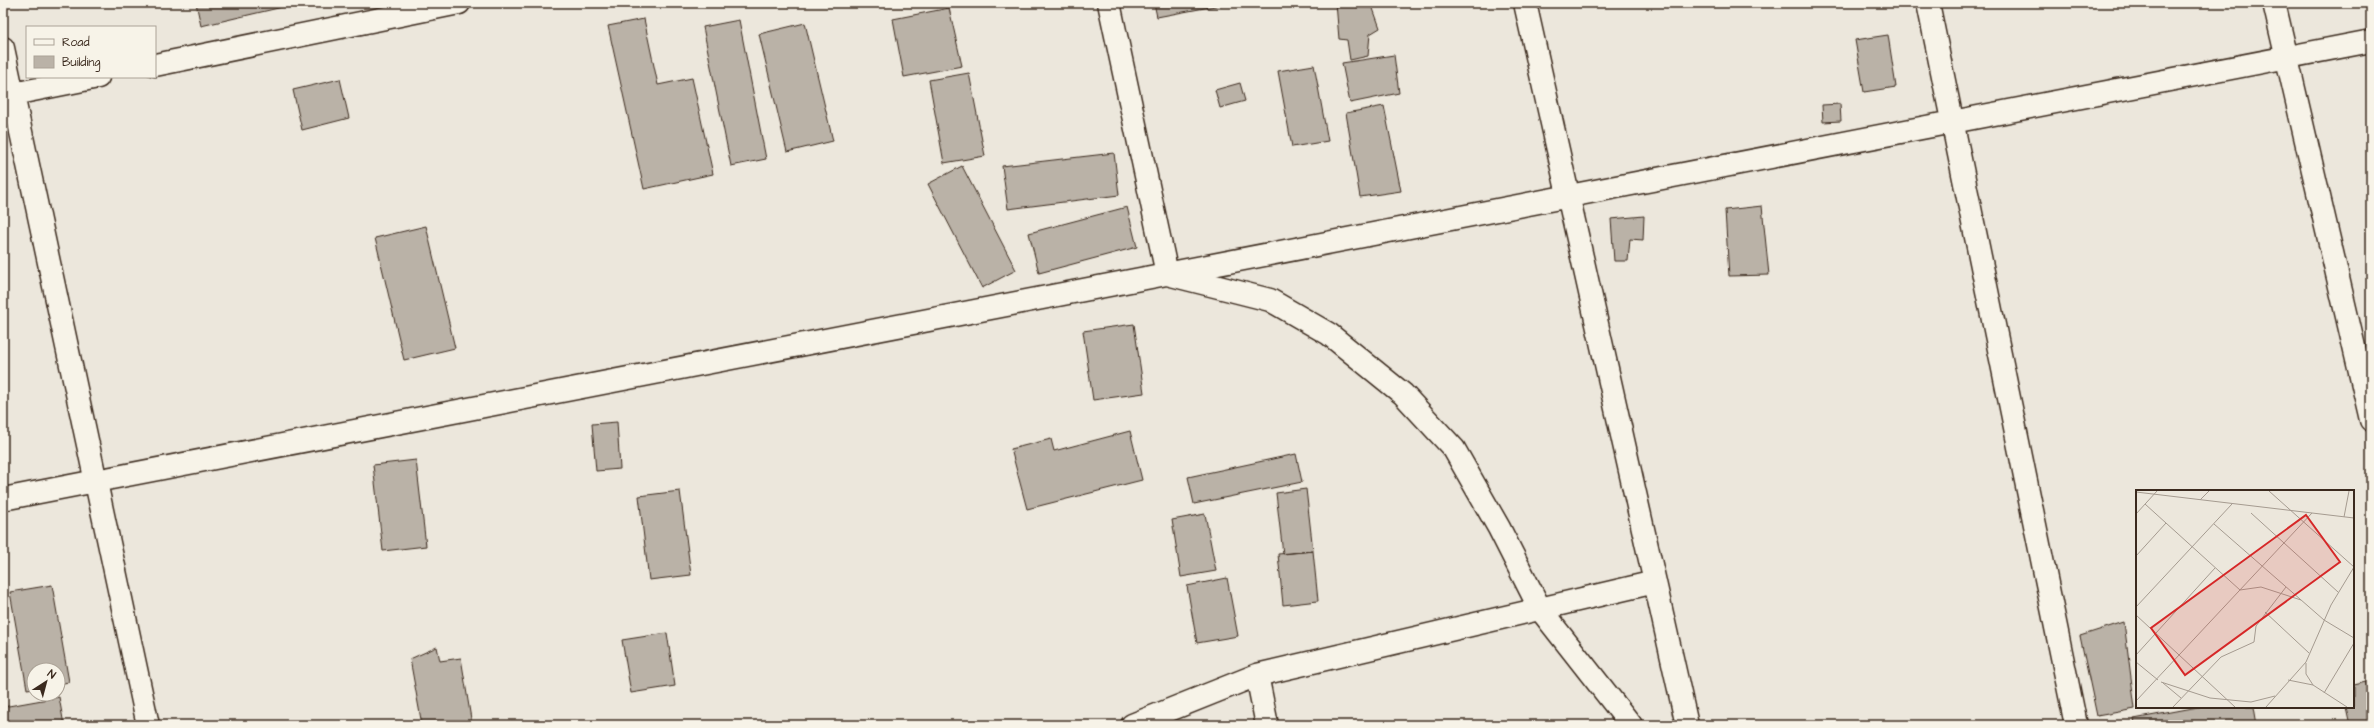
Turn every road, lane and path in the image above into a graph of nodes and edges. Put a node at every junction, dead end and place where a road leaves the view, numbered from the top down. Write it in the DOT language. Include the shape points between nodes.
graph roads {
  1 [pos="459,3"];
  2 [pos="1109,3"];
  3 [pos="1525,3"];
  4 [pos="1928,3"];
  5 [pos="2274,3"];
  6 [pos="2371,41"];
  7 [pos="3,48"];
  8 [pos="2288,57"];
  9 [pos="156,65"];
  10 [pos="93,78"];
  11 [pos="8,95"];
  12 [pos="1952,122"];
  13 [pos="1568,196"];
  14 [pos="1167,274"];
  15 [pos="2371,420"];
  16 [pos="96,481"];
  17 [pos="3,499"];
  18 [pos="1655,582"];
  19 [pos="1540,609"];
  20 [pos="1257,675"];
  21 [pos="148,725"];
  22 [pos="1132,725"];
  23 [pos="1267,725"];
  24 [pos="1631,725"];
  25 [pos="1687,725"];
  26 [pos="2076,725"];
  1 -- 9 [label="street"];
  2 -- 14 [label="street"];
  3 -- 13 [label="street"];
  4 -- 12 [label="street"];
  5 -- 8 [label="street"];
  6 -- 8 [label="street"];
  7 -- 11 [label="street"];
  8 -- 12 [label="street"];
  8 -- 15 [label="street"];
  10 -- 11 [label="street"];
  11 -- 16 [label="street"];
  12 -- 13 [label="street"];
  12 -- 26 [label="street"];
  13 -- 14 [label="street"];
  13 -- 18 [label="street"];
  14 -- 16 [label="street"];
  14 -- 19 [label="street" via="1270,300 1329,334 1403,394 1454,448"];
  16 -- 17 [label="street"];
  16 -- 21 [label="street"];
  18 -- 19 [label="street"];
  18 -- 25 [label="street"];
  19 -- 20 [label="street"];
  19 -- 24 [label="street"];
  20 -- 22 [label="street"];
  20 -- 23 [label="street"];
}
